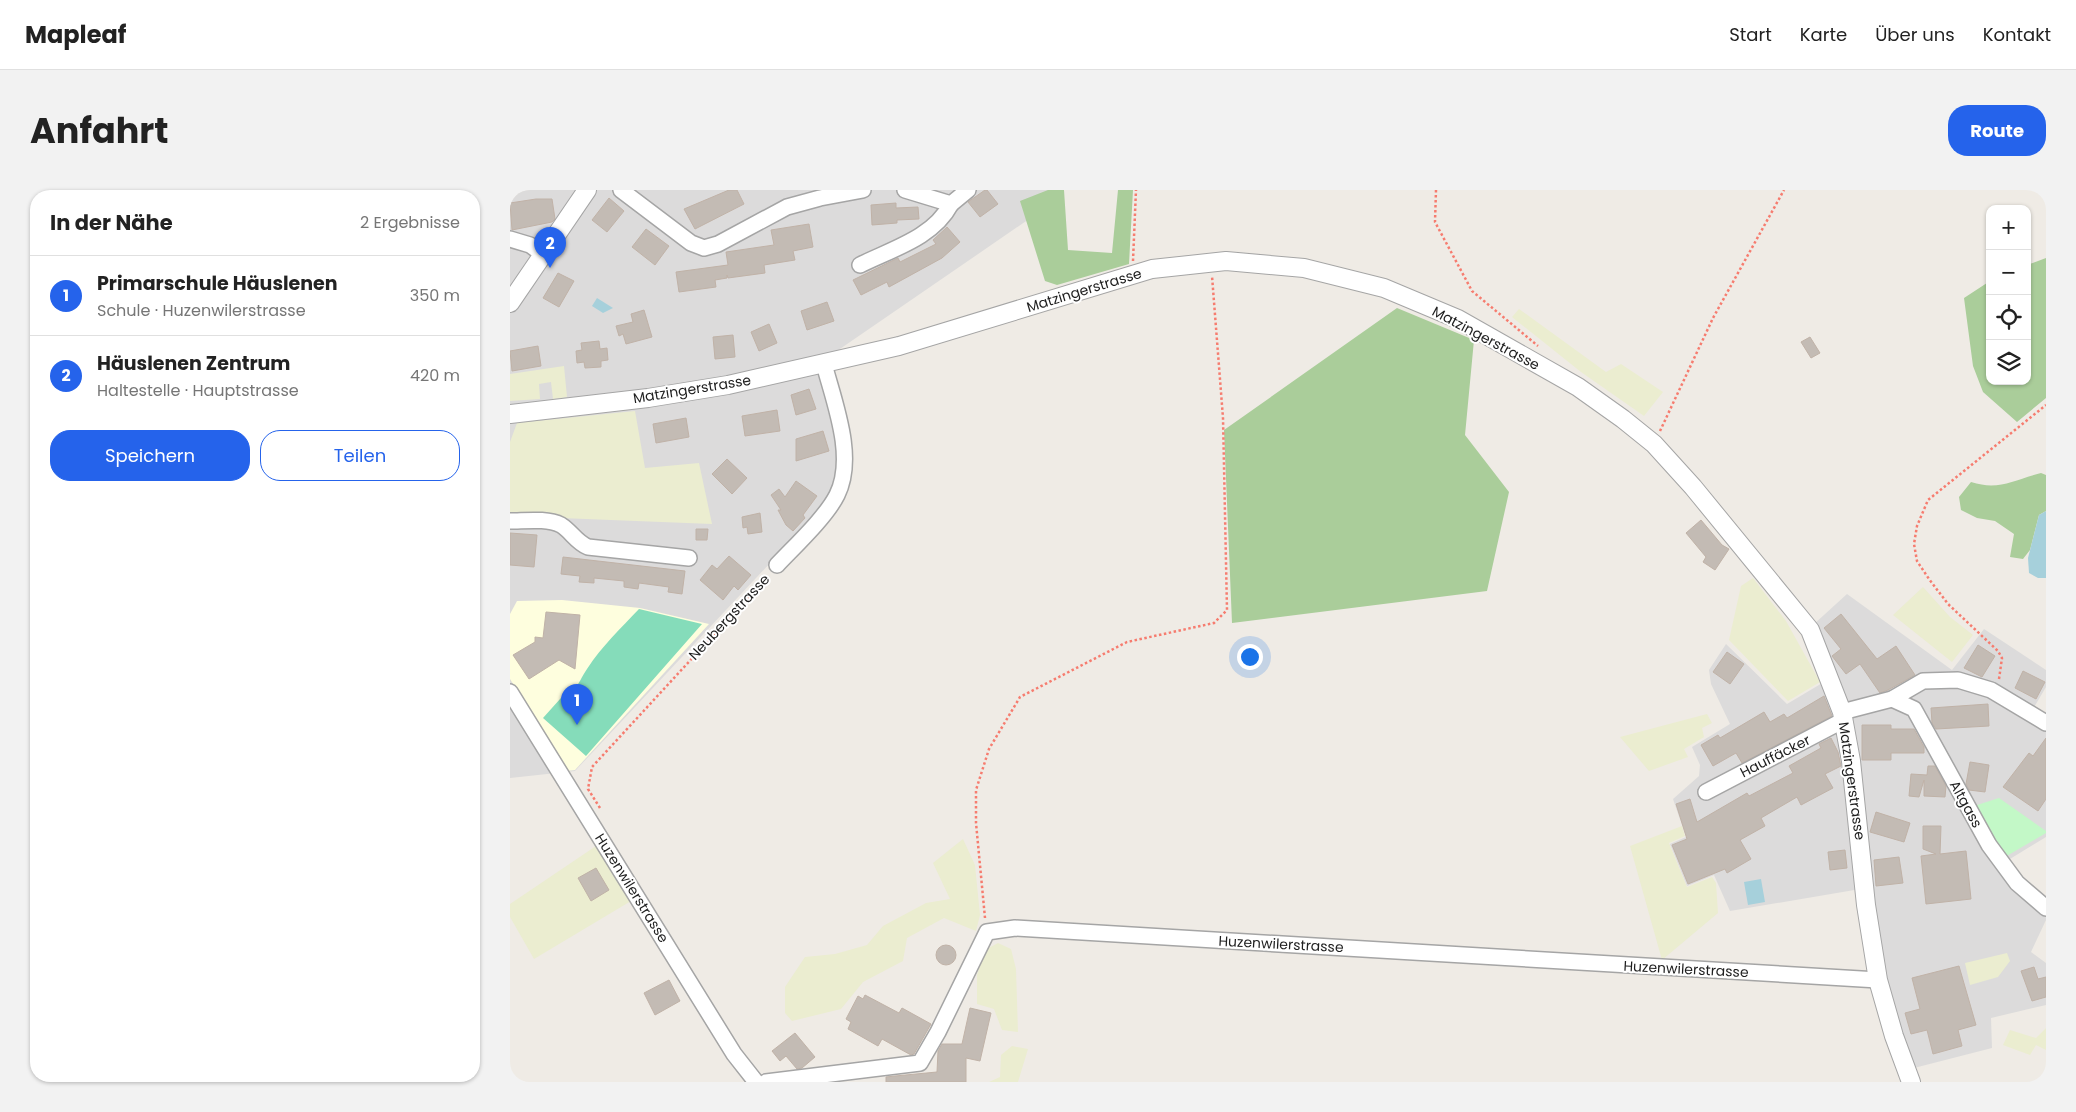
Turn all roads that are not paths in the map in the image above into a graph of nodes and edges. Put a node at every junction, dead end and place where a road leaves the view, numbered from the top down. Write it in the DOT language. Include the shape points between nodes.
graph roads {
  1 [pos="587,190"];
  2 [pos="622,190"];
  3 [pos="863,190"];
  4 [pos="905,190"];
  5 [pos="968,190"];
  6 [pos="951,204"];
  7 [pos="510,238"];
  8 [pos="544,255"];
  9 [pos="860,265"];
  10 [pos="510,303"];
  11 [pos="824,364"];
  12 [pos="510,414"];
  13 [pos="510,521"];
  14 [pos="689,558"];
  15 [pos="778,565"];
  16 [pos="510,692"];
  17 [pos="1892,699"];
  18 [pos="1843,716"];
  19 [pos="2046,723"];
  20 [pos="1706,792"];
  21 [pos="2046,908"];
  22 [pos="1878,980"];
  23 [pos="756,1082"];
  24 [pos="766,1082"];
  25 [pos="1911,1082"];
  1 -- 8 [label="street"];
  2 -- 3 [label="street" via="691,244 704,248 718,244 787,207"];
  4 -- 6 [label="street"];
  5 -- 6 [label="street"];
  6 -- 9 [label="street" via="944,218 928,232"];
  7 -- 8 [label="street" via="530,245"];
  8 -- 10 [label="street"];
  11 -- 12 [label="street, Matzingerstrasse" via="719,387"];
  11 -- 15 [label="street, Neubergstrasse" via="843,442 844,474 837,496"];
  11 -- 18 [label="street, Matzingerstrasse" via="899,346 1152,269 1226,261 1304,268 1384,288 1458,319 1578,387 1654,444 1693,486 1810,630"];
  13 -- 14 [label="street" via="552,522 588,547"];
  16 -- 23 [label="street, Huzenwilerstrasse" via="734,1054"];
  17 -- 18 [label="street, Hauffäcker"];
  17 -- 19 [label="street, Hauffäcker" via="1923,680 1958,680 1995,692"];
  17 -- 21 [label="street, Altgass" via="1914,709 1989,845 2016,883"];
  18 -- 20 [label="street, Hauffäcker"];
  18 -- 22 [label="street, Matzingerstrasse"];
  22 -- 24 [label="street, Huzenwilerstrasse" via="1025,929 987,932 920,1063"];
  22 -- 25 [label="street, Matzingerstrasse"];
}
